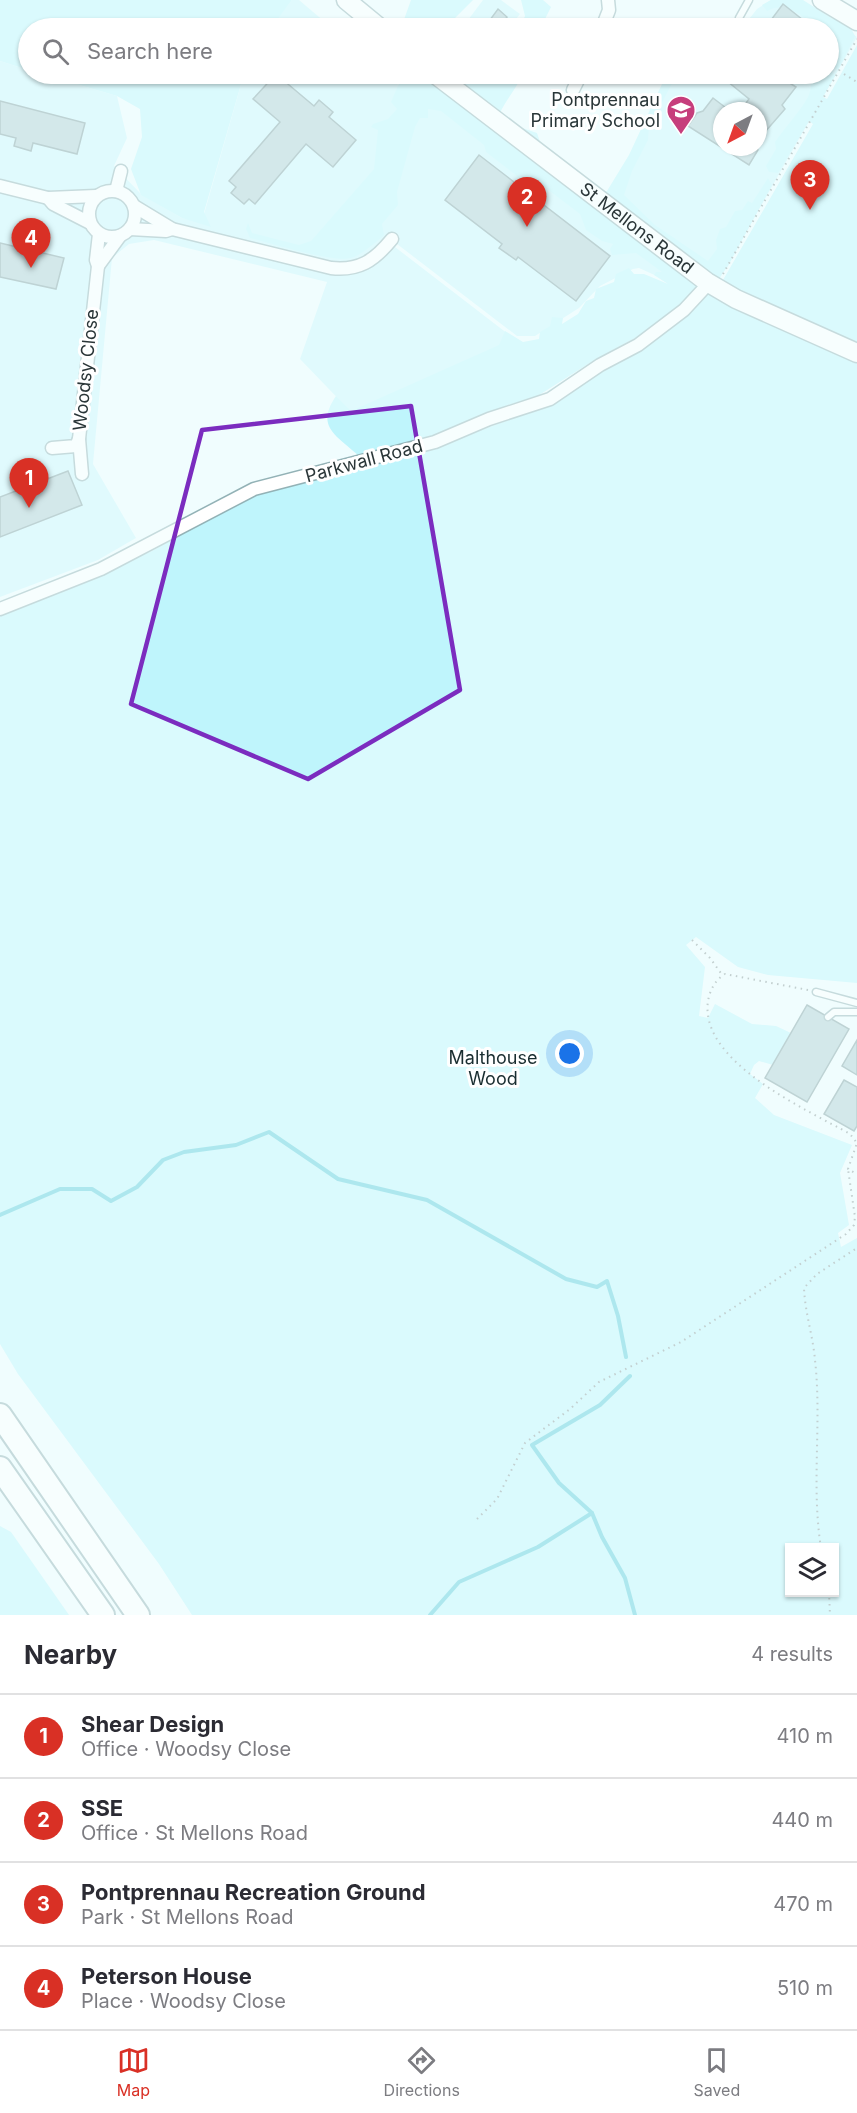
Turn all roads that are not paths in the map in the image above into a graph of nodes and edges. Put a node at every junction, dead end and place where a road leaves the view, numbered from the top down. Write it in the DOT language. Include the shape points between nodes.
graph roads {
  1 [pos="346,0"];
  2 [pos="608,0"];
  3 [pos="756,0"];
  4 [pos="822,0"];
  5 [pos="748,3"];
  6 [pos="368,18"];
  7 [pos="606,18"];
  8 [pos="739,18"];
  9 [pos="857,21"];
  10 [pos="455,84"];
  11 [pos="576,84"];
  12 [pos="573,90"];
  13 [pos="122,171"];
  14 [pos="0,186"];
  15 [pos="116,191"];
  16 [pos="96,196"];
  17 [pos="48,198"];
  18 [pos="134,206"];
  19 [pos="90,223"];
  20 [pos="172,229"];
  21 [pos="125,232"];
  22 [pos="99,234"];
  23 [pos="392,239"];
  24 [pos="98,266"];
  25 [pos="716,280"];
  26 [pos="857,353"];
  27 [pos="79,439"];
  28 [pos="52,448"];
  29 [pos="82,474"];
  30 [pos="0,609"];
  31 [pos="816,992"];
  32 [pos="857,1003"];
  33 [pos="857,1012"];
  34 [pos="828,1017"];
  35 [pos="0,1415"];
  36 [pos="0,1467"];
  37 [pos="103,1615"];
  38 [pos="138,1615"];
  1 -- 6 [label="main road"];
  2 -- 7 [label="street"];
  3 -- 5 [label="lane"];
  4 -- 9 [label="main road"];
  5 -- 8 [label="lane"];
  10 -- 25 [label="main road, St Mellons Road"];
  11 -- 12 [label="street"];
  13 -- 15 [label="street"];
  14 -- 17 [label="street"];
  15 -- 16 [label="street"];
  15 -- 18 [label="street"];
  16 -- 17 [label="street"];
  16 -- 19 [label="street" via="87,209"];
  17 -- 19 [label="street"];
  18 -- 20 [label="street"];
  18 -- 21 [label="street" via="134,222"];
  19 -- 22 [label="street"];
  20 -- 21 [label="street"];
  20 -- 23 [label="street" via="345,270 372,261"];
  21 -- 22 [label="street" via="106,237"];
  21 -- 24 [label="street, Woodsy Close"];
  22 -- 24 [label="street, Woodsy Close"];
  24 -- 27 [label="street, Woodsy Close"];
  25 -- 26 [label="main road, St Mellons Road" via="736,299"];
  25 -- 30 [label="street, Parkwall Road" via="638,345 550,399 435,442 254,489 100,569"];
  27 -- 28 [label="street" via="76,446"];
  27 -- 29 [label="street, Woodsy Close"];
  31 -- 32 [label="lane"];
  33 -- 34 [label="lane" via="834,1012"];
  35 -- 38 [label="highway"];
  36 -- 37 [label="highway"];
}
